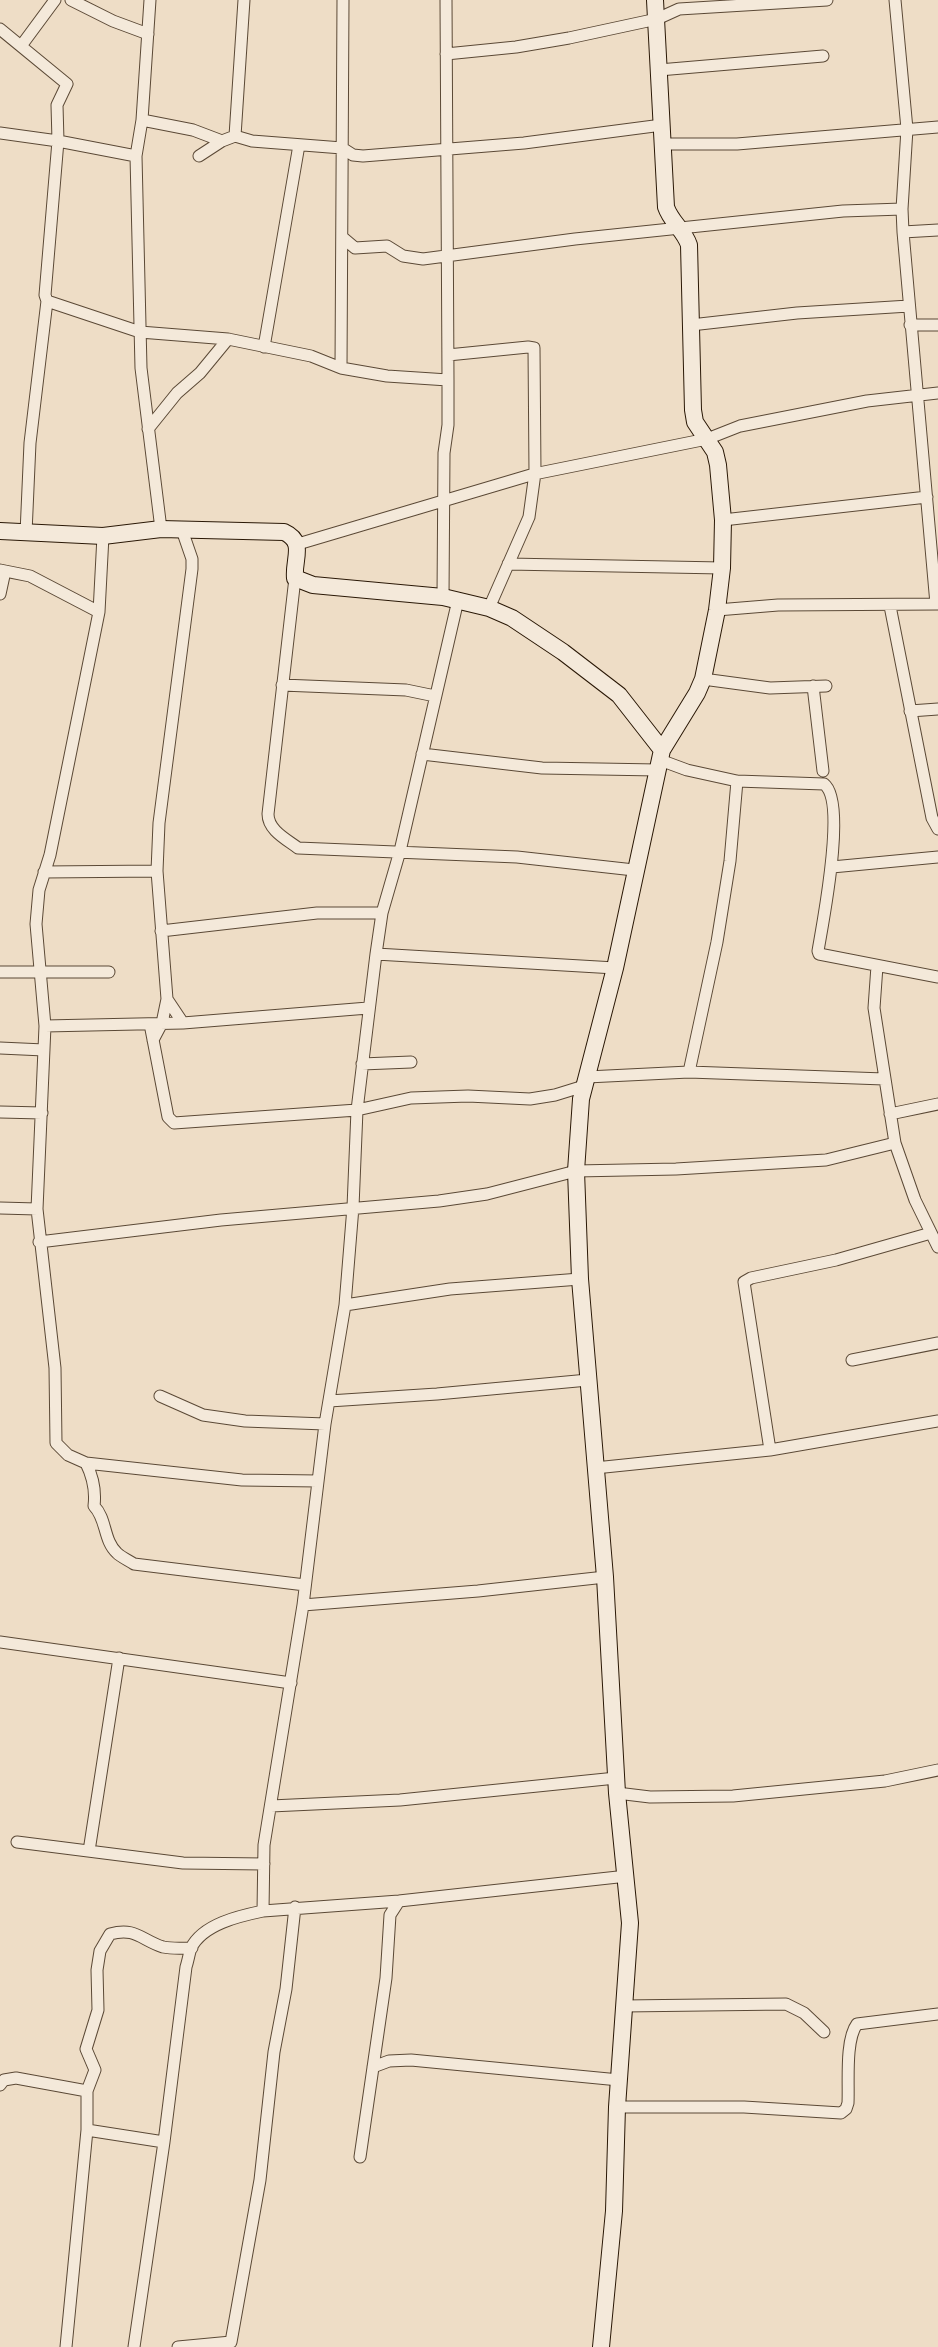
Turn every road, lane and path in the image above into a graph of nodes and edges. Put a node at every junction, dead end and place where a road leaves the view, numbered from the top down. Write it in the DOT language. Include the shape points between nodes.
graph roads {
  1 [pos="55,0"];
  2 [pos="71,0"];
  3 [pos="150,0"];
  4 [pos="244,0"];
  5 [pos="343,0"];
  6 [pos="446,0"];
  7 [pos="656,0"];
  8 [pos="827,0"];
  9 [pos="895,0"];
  10 [pos="657,19"];
  11 [pos="0,29"];
  12 [pos="148,34"];
  13 [pos="21,46"];
  14 [pos="446,54"];
  15 [pos="823,56"];
  16 [pos="659,70"];
  17 [pos="142,120"];
  18 [pos="662,125"];
  19 [pos="938,127"];
  20 [pos="907,129"];
  21 [pos="0,133"];
  22 [pos="235,136"];
  23 [pos="58,141"];
  24 [pos="222,141"];
  25 [pos="662,144"];
  26 [pos="299,145"];
  27 [pos="342,148"];
  28 [pos="447,150"];
  29 [pos="136,156"];
  30 [pos="199,156"];
  31 [pos="902,209"];
  32 [pos="682,228"];
  33 [pos="938,230"];
  34 [pos="903,232"];
  35 [pos="342,237"];
  36 [pos="447,255"];
  37 [pos="47,301"];
  38 [pos="908,306"];
  39 [pos="691,325"];
  40 [pos="910,325"];
  41 [pos="938,325"];
  42 [pos="140,332"];
  43 [pos="228,339"];
  44 [pos="264,347"];
  45 [pos="448,355"];
  46 [pos="341,368"];
  47 [pos="448,380"];
  48 [pos="938,393"];
  49 [pos="917,396"];
  50 [pos="148,430"];
  51 [pos="707,440"];
  52 [pos="534,474"];
  53 [pos="927,497"];
  54 [pos="443,503"];
  55 [pos="723,520"];
  56 [pos="161,529"];
  57 [pos="182,530"];
  58 [pos="0,532"];
  59 [pos="26,533"];
  60 [pos="104,536"];
  61 [pos="298,544"];
  62 [pos="508,564"];
  63 [pos="722,568"];
  64 [pos="3,570"];
  65 [pos="295,578"];
  66 [pos="0,594"];
  67 [pos="451,598"];
  68 [pos="937,604"];
  69 [pos="890,606"];
  70 [pos="489,608"];
  71 [pos="717,610"];
  72 [pos="99,612"];
  73 [pos="703,679"];
  74 [pos="282,685"];
  75 [pos="813,686"];
  76 [pos="826,686"];
  77 [pos="435,696"];
  78 [pos="938,709"];
  79 [pos="910,711"];
  80 [pos="422,754"];
  81 [pos="660,760"];
  82 [pos="823,770"];
  83 [pos="737,782"];
  84 [pos="938,829"];
  85 [pos="400,851"];
  86 [pos="938,856"];
  87 [pos="832,867"];
  88 [pos="634,870"];
  89 [pos="156,871"];
  90 [pos="44,872"];
  91 [pos="382,913"];
  92 [pos="161,931"];
  93 [pos="376,954"];
  94 [pos="877,966"];
  95 [pos="615,968"];
  96 [pos="39,971"];
  97 [pos="0,972"];
  98 [pos="110,972"];
  99 [pos="938,977"];
  100 [pos="167,999"];
  101 [pos="368,1008"];
  102 [pos="162,1023"];
  103 [pos="183,1023"];
  104 [pos="150,1024"];
  105 [pos="45,1026"];
  106 [pos="153,1040"];
  107 [pos="0,1048"];
  108 [pos="44,1050"];
  109 [pos="411,1062"];
  110 [pos="362,1064"];
  111 [pos="689,1072"];
  112 [pos="884,1080"];
  113 [pos="585,1082"];
  114 [pos="938,1104"];
  115 [pos="357,1110"];
  116 [pos="0,1112"];
  117 [pos="42,1113"];
  118 [pos="890,1114"];
  119 [pos="895,1144"];
  120 [pos="576,1171"];
  121 [pos="353,1207"];
  122 [pos="0,1208"];
  123 [pos="37,1209"];
  124 [pos="931,1233"];
  125 [pos="39,1242"];
  126 [pos="938,1247"];
  127 [pos="580,1279"];
  128 [pos="345,1305"];
  129 [pos="938,1343"];
  130 [pos="852,1360"];
  131 [pos="588,1380"];
  132 [pos="160,1396"];
  133 [pos="329,1401"];
  134 [pos="938,1421"];
  135 [pos="325,1424"];
  136 [pos="770,1450"];
  137 [pos="86,1463"];
  138 [pos="595,1468"];
  139 [pos="318,1481"];
  140 [pos="605,1577"];
  141 [pos="305,1585"];
  142 [pos="303,1604"];
  143 [pos="0,1642"];
  144 [pos="119,1658"];
  145 [pos="290,1683"];
  146 [pos="938,1774"];
  147 [pos="616,1786"];
  148 [pos="271,1806"];
  149 [pos="17,1842"];
  150 [pos="89,1851"];
  151 [pos="264,1864"];
  152 [pos="627,1876"];
  153 [pos="399,1901"];
  154 [pos="384,1902"];
  155 [pos="295,1907"];
  156 [pos="263,1911"];
  157 [pos="390,1915"];
  158 [pos="192,1948"];
  159 [pos="624,2006"];
  160 [pos="938,2014"];
  161 [pos="824,2032"];
  162 [pos="373,2067"];
  163 [pos="619,2080"];
  164 [pos="0,2085"];
  165 [pos="87,2091"];
  166 [pos="617,2107"];
  167 [pos="87,2130"];
  168 [pos="164,2142"];
  169 [pos="360,2157"];
  170 [pos="66,2347"];
  171 [pos="134,2347"];
  172 [pos="178,2347"];
  173 [pos="601,2347"];
  1 -- 13 [label="street"];
  2 -- 12 [label="street"];
  3 -- 12 [label="street"];
  4 -- 22 [label="street"];
  5 -- 27 [label="street"];
  6 -- 14 [label="street"];
  7 -- 10 [label="street"];
  8 -- 10 [label="street" via="679,9"];
  9 -- 20 [label="street"];
  10 -- 14 [label="street" via="516,47"];
  10 -- 16 [label="street"];
  11 -- 13 [label="street"];
  12 -- 17 [label="street"];
  13 -- 23 [label="street" via="67,84 57,104"];
  14 -- 28 [label="street"];
  15 -- 16 [label="street"];
  16 -- 18 [label="street"];
  17 -- 24 [label="street" via="193,130"];
  17 -- 29 [label="street"];
  18 -- 25 [label="street"];
  18 -- 28 [label="street"];
  19 -- 20 [label="street"];
  20 -- 25 [label="street" via="737,144"];
  20 -- 31 [label="street"];
  21 -- 23 [label="street"];
  22 -- 24 [label="street"];
  22 -- 26 [label="street" via="252,141"];
  23 -- 29 [label="street"];
  23 -- 37 [label="street"];
  24 -- 30 [label="street"];
  25 -- 32 [label="street" via="666,207 674,222"];
  26 -- 27 [label="street"];
  26 -- 44 [label="street"];
  27 -- 28 [label="street" via="353,155 363,156"];
  27 -- 35 [label="street"];
  28 -- 36 [label="street"];
  29 -- 42 [label="street"];
  31 -- 32 [label="street" via="843,211"];
  31 -- 34 [label="street"];
  32 -- 36 [label="street"];
  32 -- 39 [label="street" via="689,245"];
  33 -- 34 [label="street"];
  34 -- 38 [label="street"];
  35 -- 36 [label="street" via="355,248 388,246 403,256 423,259"];
  35 -- 46 [label="street"];
  36 -- 45 [label="street"];
  37 -- 42 [label="street"];
  37 -- 59 [label="street" via="30,443"];
  38 -- 39 [label="street" via="797,313"];
  38 -- 40 [label="street"];
  39 -- 51 [label="street" via="693,410 695,422"];
  40 -- 41 [label="street"];
  40 -- 49 [label="street"];
  42 -- 43 [label="street"];
  42 -- 50 [label="street"];
  43 -- 44 [label="street"];
  43 -- 50 [label="street" via="200,373 177,393"];
  44 -- 46 [label="street" via="311,356"];
  45 -- 47 [label="street"];
  45 -- 52 [label="street" via="534,348"];
  46 -- 47 [label="street" via="388,376"];
  47 -- 54 [label="street"];
  48 -- 49 [label="street"];
  49 -- 51 [label="street" via="867,401 740,426"];
  49 -- 53 [label="street"];
  50 -- 56 [label="street"];
  51 -- 52 [label="street"];
  51 -- 55 [label="street" via="718,465"];
  52 -- 54 [label="street"];
  52 -- 62 [label="street" via="529,517"];
  53 -- 55 [label="street"];
  53 -- 68 [label="street"];
  54 -- 61 [label="street"];
  54 -- 67 [label="street"];
  55 -- 63 [label="street"];
  56 -- 57 [label="street"];
  56 -- 60 [label="street"];
  57 -- 61 [label="street" via="284,532 294,537"];
  57 -- 89 [label="street" via="191,553 192,569 159,823"];
  58 -- 59 [label="street"];
  59 -- 60 [label="street"];
  60 -- 72 [label="street"];
  61 -- 65 [label="street"];
  62 -- 63 [label="street"];
  62 -- 70 [label="street"];
  63 -- 71 [label="street"];
  64 -- 66 [label="street"];
  64 -- 72 [label="street" via="30,576"];
  65 -- 67 [label="street" via="313,585"];
  65 -- 74 [label="street"];
  67 -- 70 [label="street"];
  67 -- 77 [label="street"];
  68 -- 69 [label="street"];
  69 -- 71 [label="street" via="778,605"];
  69 -- 79 [label="street"];
  70 -- 81 [label="street" via="512,618 548,642 619,695"];
  71 -- 73 [label="street"];
  72 -- 90 [label="street"];
  73 -- 75 [label="street" via="770,688"];
  73 -- 81 [label="street"];
  74 -- 77 [label="street" via="406,690"];
  74 -- 85 [label="street" via="268,822 298,848"];
  75 -- 76 [label="street"];
  75 -- 82 [label="street"];
  77 -- 80 [label="street"];
  78 -- 79 [label="street"];
  79 -- 84 [label="street" via="932,818"];
  80 -- 81 [label="street" via="542,768"];
  80 -- 85 [label="street"];
  81 -- 83 [label="street"];
  81 -- 88 [label="street"];
  83 -- 87 [label="street" via="824,784 830,788 834,820"];
  83 -- 111 [label="street" via="730,861 717,942"];
  85 -- 88 [label="street" via="517,857"];
  85 -- 91 [label="street"];
  86 -- 87 [label="street"];
  87 -- 94 [label="street" via="819,954"];
  88 -- 95 [label="street"];
  89 -- 90 [label="street"];
  89 -- 92 [label="street"];
  90 -- 96 [label="street" via="36,924"];
  91 -- 92 [label="street" via="317,913"];
  91 -- 93 [label="street"];
  92 -- 100 [label="street"];
  93 -- 95 [label="street"];
  93 -- 101 [label="street"];
  94 -- 99 [label="street"];
  94 -- 112 [label="street" via="874,1008"];
  95 -- 113 [label="street"];
  96 -- 97 [label="street"];
  96 -- 98 [label="street"];
  96 -- 105 [label="street"];
  100 -- 102 [label="street"];
  100 -- 103 [label="street"];
  101 -- 103 [label="street"];
  101 -- 110 [label="street"];
  102 -- 103 [label="street"];
  102 -- 104 [label="street"];
  102 -- 106 [label="street"];
  104 -- 105 [label="street"];
  104 -- 106 [label="street"];
  105 -- 108 [label="street"];
  106 -- 115 [label="street" via="168,1117 174,1123"];
  107 -- 108 [label="street"];
  108 -- 117 [label="street"];
  109 -- 110 [label="street"];
  110 -- 115 [label="street"];
  111 -- 112 [label="street"];
  111 -- 113 [label="street"];
  112 -- 118 [label="street"];
  113 -- 115 [label="street" via="555,1096 530,1099 411,1098"];
  113 -- 120 [label="street"];
  114 -- 118 [label="street"];
  115 -- 121 [label="street"];
  116 -- 117 [label="street"];
  117 -- 123 [label="street"];
  118 -- 119 [label="street"];
  119 -- 120 [label="street" via="826,1160"];
  119 -- 124 [label="street"];
  120 -- 121 [label="street" via="487,1194"];
  120 -- 127 [label="street"];
  121 -- 125 [label="street"];
  121 -- 128 [label="street"];
  122 -- 123 [label="street"];
  123 -- 125 [label="street"];
  124 -- 126 [label="street"];
  124 -- 136 [label="street" via="744,1282"];
  125 -- 137 [label="street" via="55,1368 56,1443 68,1455"];
  127 -- 128 [label="street" via="450,1290"];
  127 -- 131 [label="street"];
  128 -- 133 [label="street"];
  129 -- 130 [label="street"];
  131 -- 133 [label="street"];
  131 -- 138 [label="street"];
  132 -- 135 [label="street" via="203,1415 245,1421"];
  133 -- 135 [label="street"];
  134 -- 136 [label="street"];
  135 -- 139 [label="street"];
  136 -- 138 [label="street"];
  137 -- 139 [label="street" via="242,1480"];
  137 -- 141 [label="street" via="96,1494 94,1506 101,1513 112,1547 134,1564"];
  138 -- 140 [label="street"];
  139 -- 141 [label="street"];
  140 -- 142 [label="street" via="478,1591"];
  140 -- 147 [label="street"];
  141 -- 142 [label="street"];
  142 -- 145 [label="street"];
  143 -- 144 [label="street"];
  144 -- 145 [label="street"];
  144 -- 150 [label="street"];
  145 -- 148 [label="street"];
  146 -- 147 [label="street" via="733,1796 650,1797"];
  147 -- 148 [label="street"];
  147 -- 152 [label="street"];
  148 -- 151 [label="street"];
  149 -- 150 [label="street"];
  150 -- 151 [label="street" via="183,1863"];
  151 -- 156 [label="street"];
  152 -- 153 [label="street"];
  152 -- 159 [label="street" via="630,1923"];
  153 -- 154 [label="street"];
  153 -- 157 [label="street"];
  154 -- 155 [label="street"];
  154 -- 157 [label="street"];
  155 -- 156 [label="street"];
  155 -- 172 [label="street" via="260,2180 231,2342"];
  156 -- 158 [label="street" via="214,1927 203,1934"];
  157 -- 162 [label="street" via="386,1978"];
  158 -- 165 [label="street" via="161,1946 123,1930 110,1934 100,1951 97,1970 98,2010 86,2049 95,2070"];
  158 -- 168 [label="street" via="186,1967"];
  159 -- 161 [label="street" via="786,2004 804,2013"];
  159 -- 163 [label="street"];
  160 -- 166 [label="street" via="857,2024 852,2030 850,2043 848,2103 841,2113 744,2107"];
  162 -- 163 [label="street" via="411,2060"];
  162 -- 169 [label="street"];
  163 -- 166 [label="street"];
  164 -- 165 [label="street" via="4,2080 16,2078"];
  165 -- 167 [label="street"];
  166 -- 173 [label="street" via="614,2211"];
  167 -- 168 [label="street"];
  167 -- 170 [label="street"];
  168 -- 171 [label="street"];
}
